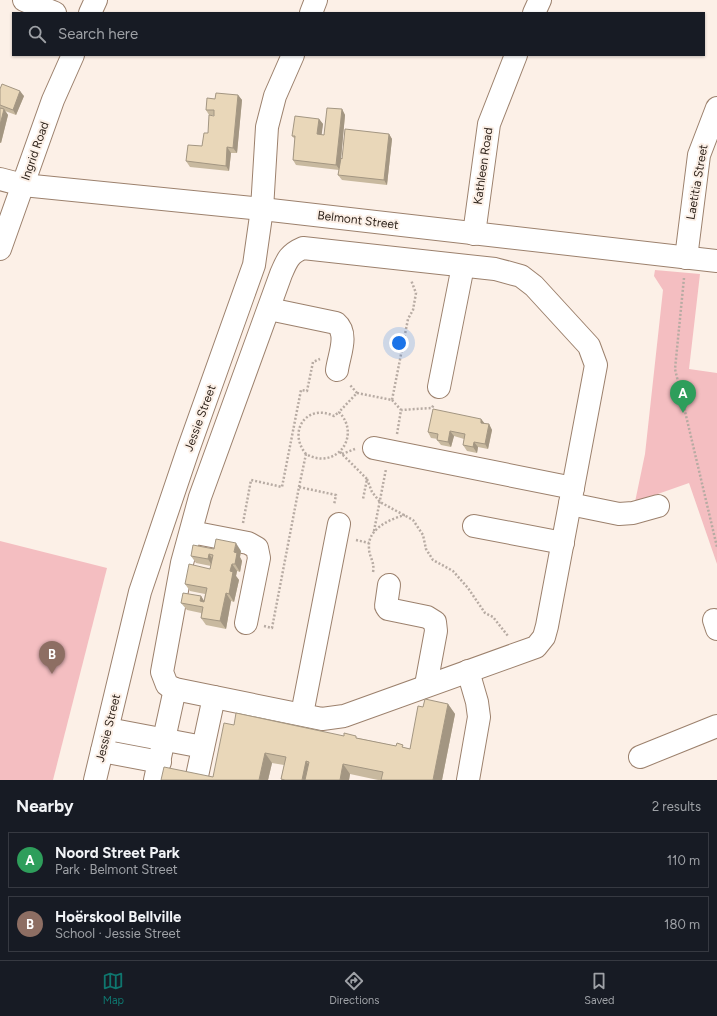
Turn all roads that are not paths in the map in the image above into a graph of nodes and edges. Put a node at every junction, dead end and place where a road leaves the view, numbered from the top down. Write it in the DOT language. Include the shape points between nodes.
graph roads {
  1 [pos="24,0"];
  2 [pos="96,0"];
  3 [pos="316,0"];
  4 [pos="540,0"];
  5 [pos="53,12"];
  6 [pos="90,12"];
  7 [pos="311,12"];
  8 [pos="534,12"];
  9 [pos="72,56"];
  10 [pos="292,56"];
  11 [pos="516,56"];
  12 [pos="717,108"];
  13 [pos="0,179"];
  14 [pos="23,185"];
  15 [pos="262,209"];
  16 [pos="474,234"];
  17 [pos="0,249"];
  18 [pos="717,261"];
  19 [pos="685,264"];
  20 [pos="463,266"];
  21 [pos="269,309"];
  22 [pos="338,360"];
  23 [pos="439,387"];
  24 [pos="385,450"];
  25 [pos="572,496"];
  26 [pos="658,506"];
  27 [pos="339,524"];
  28 [pos="474,526"];
  29 [pos="191,532"];
  30 [pos="563,543"];
  31 [pos="381,582"];
  32 [pos="246,623"];
  33 [pos="468,671"];
  34 [pos="426,685"];
  35 [pos="175,689"];
  36 [pos="214,697"];
  37 [pos="302,714"];
  38 [pos="717,726"];
  39 [pos="124,732"];
  40 [pos="164,740"];
  41 [pos="203,747"];
  42 [pos="102,751"];
  43 [pos="127,756"];
  44 [pos="640,757"];
  45 [pos="157,771"];
  46 [pos="197,776"];
  47 [pos="95,780"];
  48 [pos="468,780"];
  1 -- 5 [label="street"];
  2 -- 6 [label="street"];
  3 -- 7 [label="street"];
  4 -- 8 [label="street"];
  9 -- 14 [label="street, Ingrid Road"];
  10 -- 15 [label="street, Jessie Street" via="268,121"];
  11 -- 16 [label="street, Kathleen Road" via="488,124"];
  12 -- 19 [label="street, Laetitia Street" via="699,155"];
  13 -- 14 [label="street, Belmont Street"];
  14 -- 15 [label="street, Belmont Street"];
  14 -- 17 [label="street, Ingrid Road"];
  15 -- 16 [label="street, Belmont Street"];
  15 -- 39 [label="street, Jessie Street" via="254,265 140,592"];
  16 -- 19 [label="street, Belmont Street"];
  18 -- 19 [label="street, Belmont Street"];
  20 -- 21 [label="street" via="303,248 294,252 288,259"];
  20 -- 23 [label="street"];
  20 -- 25 [label="street" via="495,269 521,276 534,286 593,352 595,372"];
  21 -- 22 [label="street" via="336,323 343,332"];
  21 -- 29 [label="street" via="200,497"];
  24 -- 25 [label="street"];
  25 -- 26 [label="street" via="619,514"];
  25 -- 30 [label="street"];
  27 -- 37 [label="street"];
  28 -- 30 [label="street"];
  29 -- 32 [label="street" via="253,544 259,553"];
  29 -- 35 [label="street" via="182,563 162,672 167,685"];
  30 -- 33 [label="street" via="544,637 536,647"];
  31 -- 34 [label="street" via="388,609 427,617 435,622 436,631"];
  33 -- 34 [label="street"];
  33 -- 48 [label="street" via="479,717"];
  34 -- 37 [label="street" via="344,716 322,719"];
  35 -- 36 [label="street"];
  35 -- 40 [label="street"];
  36 -- 37 [label="street"];
  36 -- 41 [label="street"];
  38 -- 44 [label="street"];
  39 -- 40 [label="street"];
  39 -- 42 [label="street, Jessie Street"];
  39 -- 43 [label="street"];
  40 -- 41 [label="street"];
  40 -- 45 [label="street"];
  41 -- 46 [label="street"];
  42 -- 43 [label="street"];
  42 -- 47 [label="street, Jessie Street"];
  43 -- 45 [label="street"];
}
